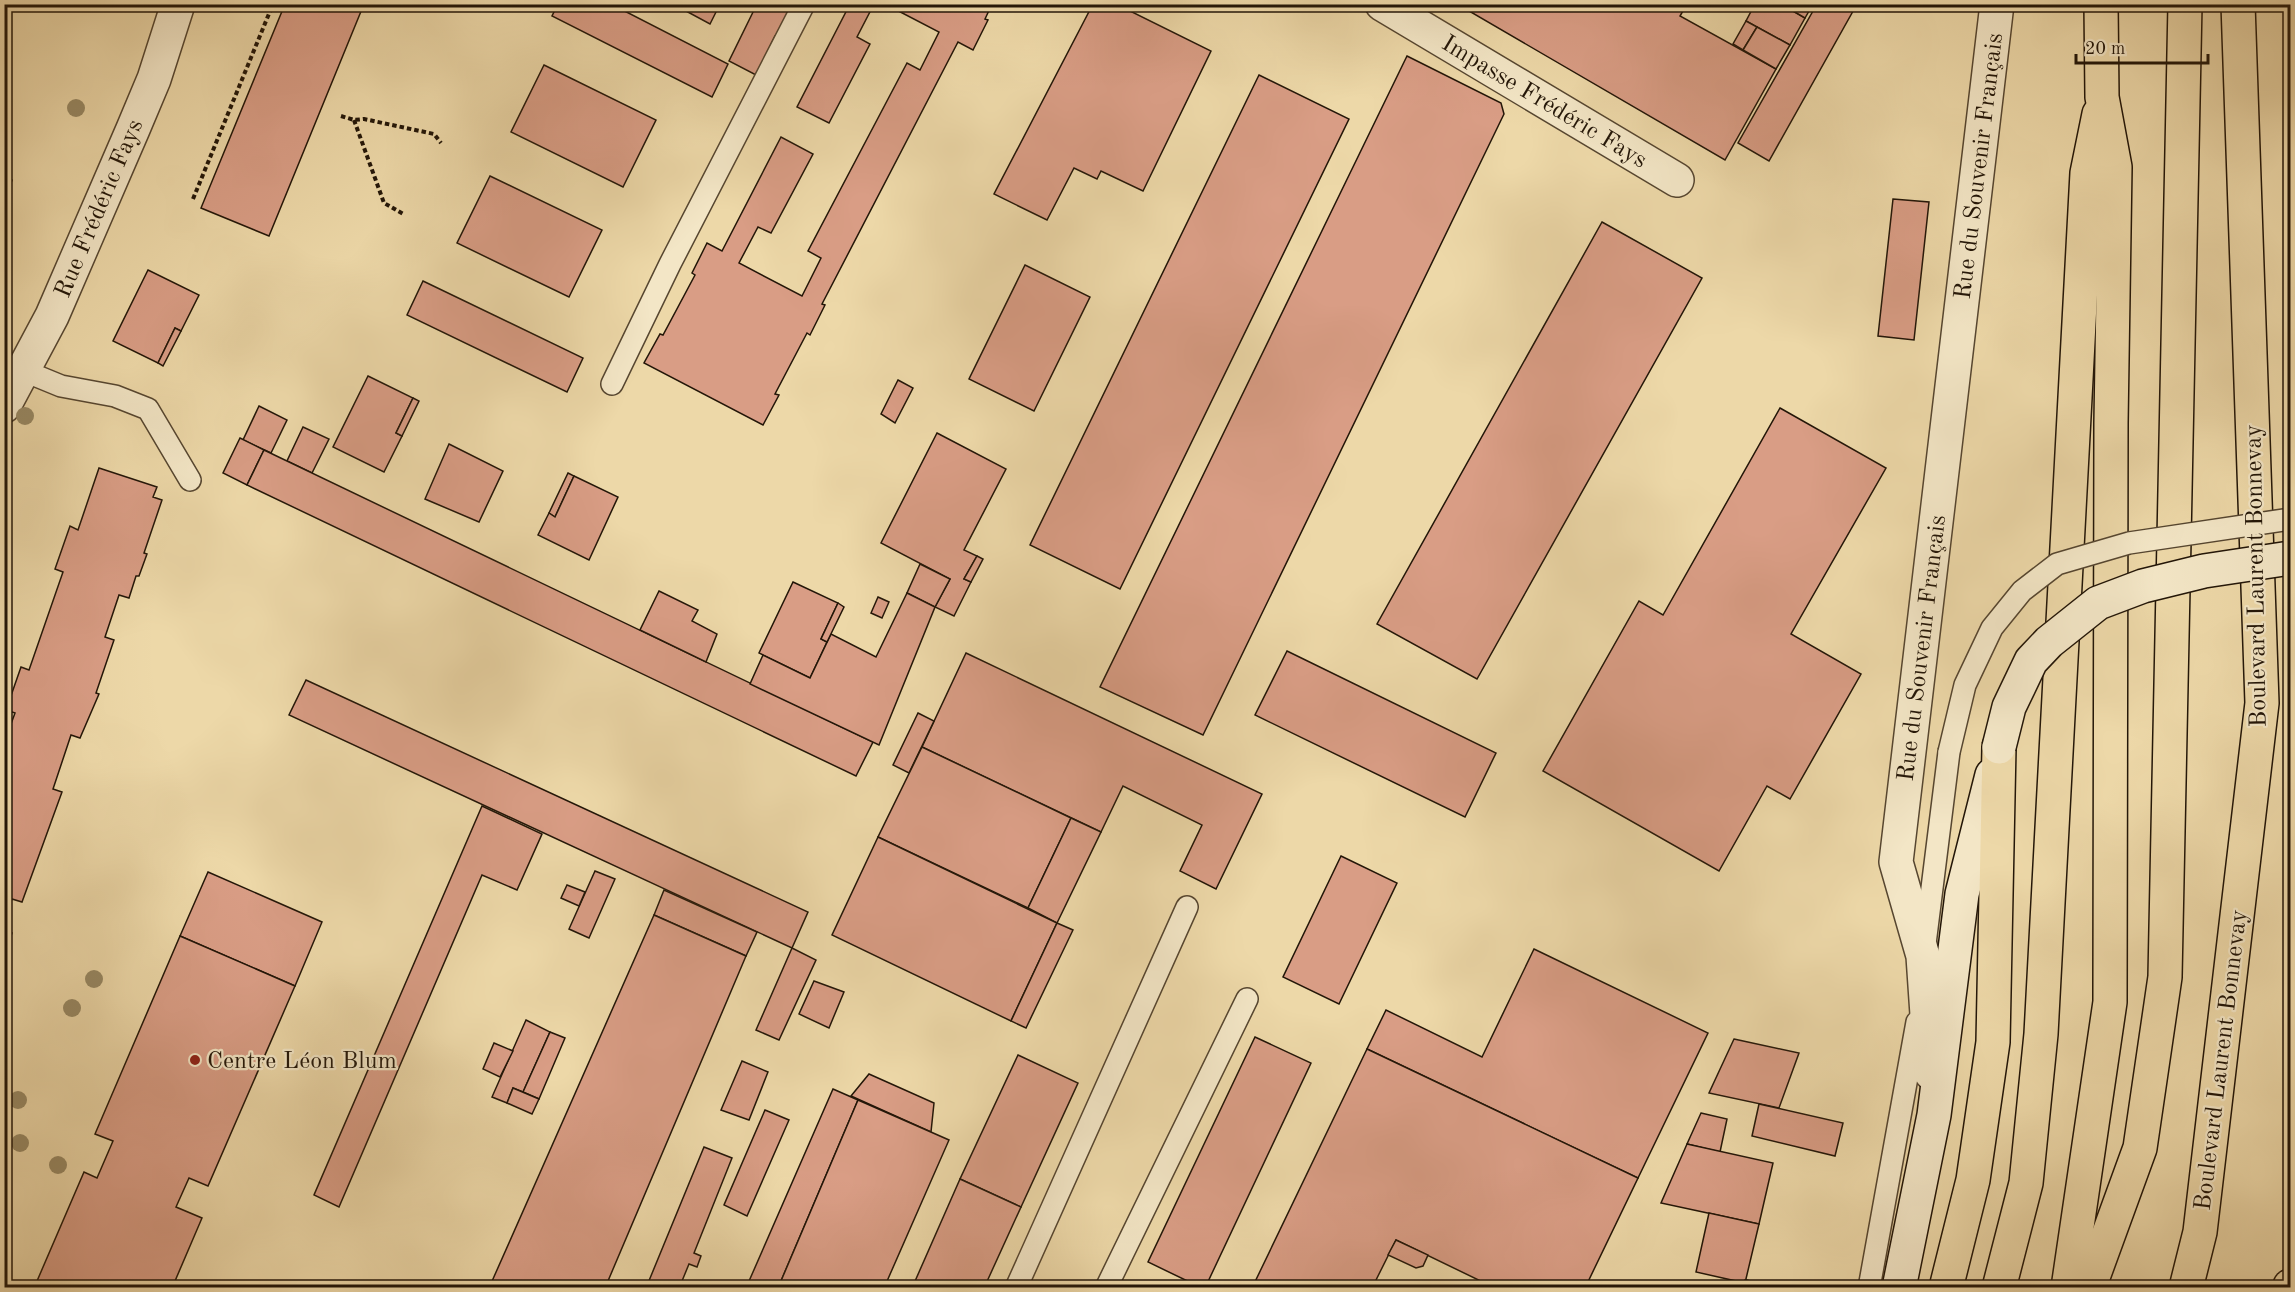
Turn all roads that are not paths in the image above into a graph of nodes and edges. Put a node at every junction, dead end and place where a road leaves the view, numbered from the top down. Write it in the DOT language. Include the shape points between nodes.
graph roads {
  1 [pos="177,4"];
  2 [pos="804,4"];
  3 [pos="1382,4"];
  4 [pos="1997,4"];
  5 [pos="2101,4"];
  6 [pos="2185,4"];
  7 [pos="2238,4"];
  8 [pos="2102,97"];
  9 [pos="1677,180"];
  10 [pos="22,370"];
  11 [pos="612,384"];
  12 [pos="4,406"];
  13 [pos="190,480"];
  14 [pos="2290,519"];
  15 [pos="2290,558"];
  16 [pos="1999,747"];
  17 [pos="1187,907"];
  18 [pos="1923,956"];
  19 [pos="1247,999"];
  20 [pos="1935,1115"];
  21 [pos="1016,1287"];
  22 [pos="1106,1287"];
  23 [pos="1869,1287"];
  24 [pos="1899,1287"];
  25 [pos="1946,1287"];
  26 [pos="1999,1287"];
  27 [pos="2068,1287"];
  28 [pos="2089,1287"];
  29 [pos="2186,1287"];
  1 -- 10 [label="street, Rue Frédéric Fays" via="154,79 133,129 52,316"];
  2 -- 11 [label="lane"];
  3 -- 9 [label="street, Impasse Frédéric Fays"];
  4 -- 18 [label="street, Rue du Souvenir Français" via="1896,862"];
  5 -- 8 [label="highway"];
  6 -- 28 [label="highway" via="2165,977 2140,1148"];
  7 -- 29 [label="highway, Boulevard Laurent Bonnevay" via="2262,703 2200,1232"];
  8 -- 26 [label="highway" via="2087,172 2041,1034 2026,1183"];
  8 -- 27 [label="highway" via="2115,167 2110,423 2110,1002"];
  10 -- 12 [label="street, Rue Frédéric Fays"];
  10 -- 13 [label="lane" via="61,386 115,396 148,409"];
  14 -- 18 [label="lane, bridge" via="2129,543 2057,564 2022,591 1992,628 1965,685 1949,752"];
  15 -- 16 [label="street, bridge" via="2204,571 2143,586 2098,603 2031,661 2009,707"];
  16 -- 20 [label="street" via="1962,894"];
  16 -- 25 [label="highway" via="1993,1042 1973,1180"];
  17 -- 21 [label="lane"];
  18 -- 20 [label="street, Rue du Souvenir Français"];
  18 -- 23 [label="lane" via="1916,1035"];
  19 -- 22 [label="lane"];
  20 -- 24 [label="street, Rue du Souvenir Français"];
}
